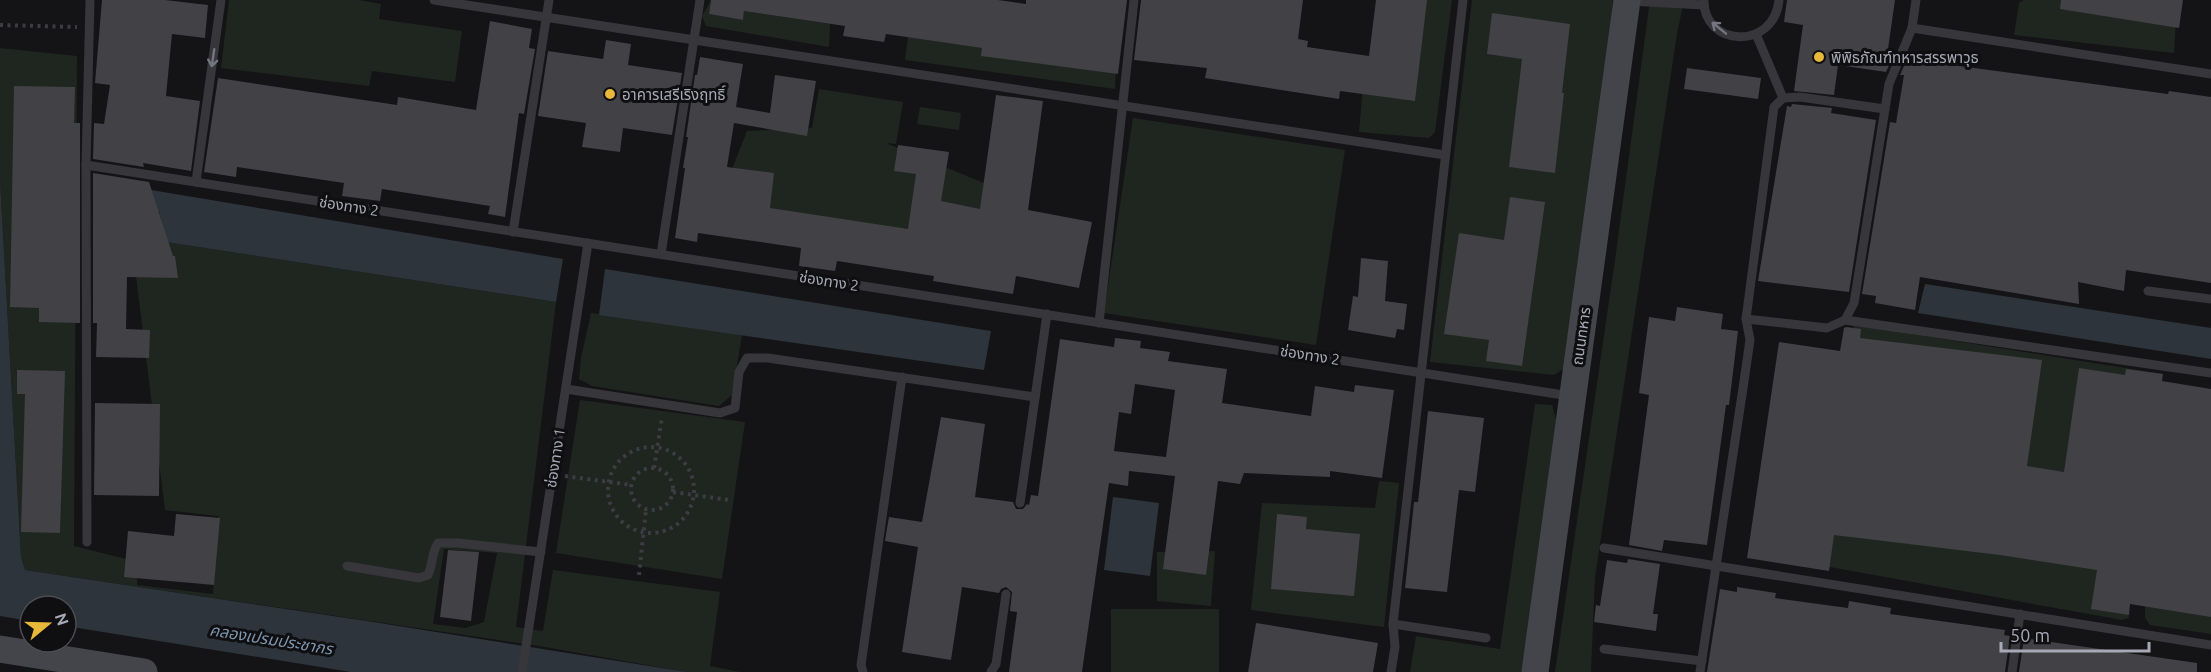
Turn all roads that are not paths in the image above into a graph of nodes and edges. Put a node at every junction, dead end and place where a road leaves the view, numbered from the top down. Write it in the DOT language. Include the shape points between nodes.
graph roads {
  1 [pos="90,0"];
  2 [pos="221,0"];
  3 [pos="434,0"];
  4 [pos="549,0"];
  5 [pos="700,0"];
  6 [pos="1134,0"];
  7 [pos="1464,0"];
  8 [pos="1627,0"];
  9 [pos="1779,0"];
  10 [pos="1916,0"];
  11 [pos="1704,3"];
  12 [pos="546,17"];
  13 [pos="1912,28"];
  14 [pos="1756,34"];
  15 [pos="694,40"];
  16 [pos="2211,74"];
  17 [pos="1783,98"];
  18 [pos="1122,106"];
  19 [pos="1885,109"];
  20 [pos="1445,155"];
  21 [pos="86,165"];
  22 [pos="196,182"];
  23 [pos="513,232"];
  24 [pos="588,243"];
  25 [pos="661,255"];
  26 [pos="2148,291"];
  27 [pos="2211,299"];
  28 [pos="1047,314"];
  29 [pos="1746,319"];
  30 [pos="1845,320"];
  31 [pos="1099,323"];
  32 [pos="1420,372"];
  33 [pos="2211,373"];
  34 [pos="902,377"];
  35 [pos="566,389"];
  36 [pos="1573,396"];
  37 [pos="1035,397"];
  38 [pos="1020,503"];
  39 [pos="87,542"];
  40 [pos="1604,548"];
  41 [pos="541,552"];
  42 [pos="348,566"];
  43 [pos="1716,566"];
  44 [pos="1006,594"];
  45 [pos="2020,614"];
  46 [pos="1393,624"];
  47 [pos="1486,638"];
  48 [pos="2211,645"];
  49 [pos="0,649"];
  50 [pos="1604,649"];
  51 [pos="1702,661"];
  52 [pos="104,669"];
  53 [pos="140,672"];
  54 [pos="522,672"];
  55 [pos="863,672"];
  56 [pos="991,672"];
  57 [pos="1391,672"];
  58 [pos="1535,672"];
  59 [pos="1700,672"];
  60 [pos="2012,672"];
  1 -- 21 [label="lane"];
  2 -- 22 [label="lane, one-way"];
  3 -- 12 [label="lane"];
  4 -- 12 [label="lane"];
  5 -- 15 [label="lane"];
  6 -- 18 [label="lane"];
  7 -- 20 [label="lane"];
  8 -- 11 [label="lane"];
  8 -- 36 [label="main road, ถนนทหาร"];
  9 -- 14 [label="lane" via="1770,24"];
  10 -- 13 [label="lane"];
  14 -- 11 [label="lane, one-way" via="1725,34 1712,22"];
  12 -- 15 [label="lane"];
  12 -- 23 [label="lane"];
  13 -- 16 [label="lane"];
  13 -- 19 [label="lane" via="1889,84"];
  14 -- 17 [label="lane"];
  15 -- 18 [label="lane"];
  15 -- 25 [label="lane"];
  17 -- 19 [label="lane"];
  17 -- 29 [label="lane" via="1774,107"];
  18 -- 20 [label="lane"];
  18 -- 31 [label="lane"];
  19 -- 30 [label="lane" via="1854,303"];
  20 -- 32 [label="lane"];
  21 -- 22 [label="lane, ช่องทาง 2"];
  21 -- 39 [label="lane"];
  22 -- 23 [label="lane, ช่องทาง 2"];
  23 -- 24 [label="lane, ช่องทาง 2"];
  24 -- 25 [label="lane, ช่องทาง 2"];
  24 -- 35 [label="lane, ช่องทาง 1"];
  25 -- 28 [label="lane, ช่องทาง 2"];
  26 -- 27 [label="lane"];
  28 -- 31 [label="lane, ช่องทาง 2"];
  28 -- 37 [label="lane"];
  29 -- 30 [label="lane" via="1827,328"];
  29 -- 43 [label="lane" via="1750,340"];
  30 -- 33 [label="lane"];
  31 -- 32 [label="lane, ช่องทาง 2"];
  32 -- 36 [label="lane, ช่องทาง 2"];
  32 -- 46 [label="lane"];
  34 -- 35 [label="lane" via="747,358 739,372 735,408 720,413"];
  34 -- 37 [label="lane"];
  34 -- 55 [label="lane"];
  35 -- 41 [label="lane, ช่องทาง 1"];
  36 -- 58 [label="main road, ถนนทหาร"];
  37 -- 38 [label="lane"];
  40 -- 43 [label="lane"];
  41 -- 42 [label="lane" via="438,543 432,568 428,575 419,578"];
  41 -- 54 [label="lane, ช่องทาง 1"];
  43 -- 45 [label="lane"];
  43 -- 51 [label="lane"];
  44 -- 56 [label="lane" via="996,664"];
  45 -- 48 [label="lane"];
  45 -- 60 [label="lane"];
  46 -- 47 [label="lane"];
  46 -- 57 [label="lane"];
  49 -- 52 [label="main road" via="28,658"];
  50 -- 51 [label="lane"];
  51 -- 59 [label="lane"];
  52 -- 53 [label="main road"];
}
